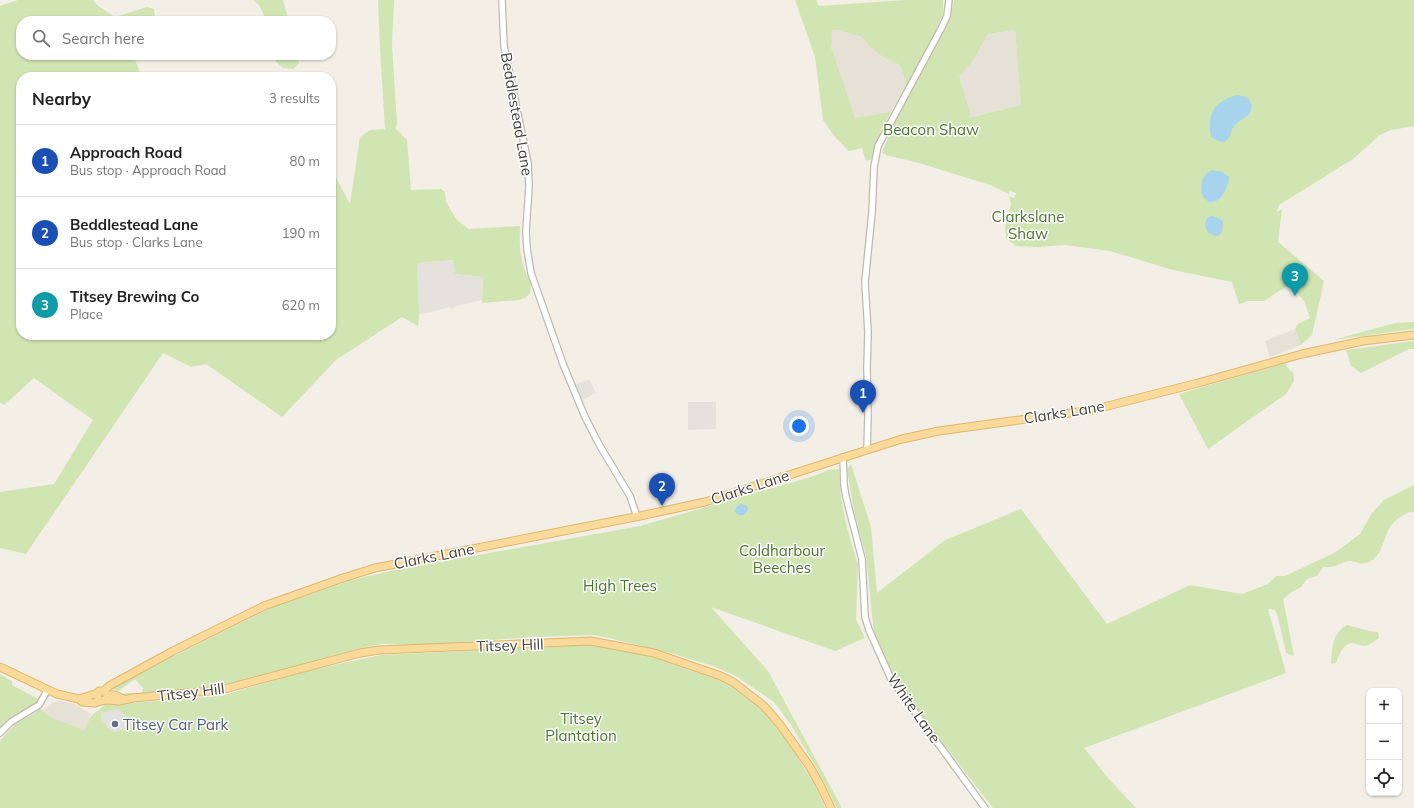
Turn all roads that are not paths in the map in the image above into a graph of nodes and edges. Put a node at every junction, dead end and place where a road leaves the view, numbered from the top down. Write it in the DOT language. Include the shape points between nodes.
graph roads {
  1 [pos="502,0"];
  2 [pos="949,0"];
  3 [pos="1414,335"];
  4 [pos="867,450"];
  5 [pos="843,457"];
  6 [pos="637,517"];
  7 [pos="0,667"];
  8 [pos="47,691"];
  9 [pos="103,696"];
  10 [pos="0,733"];
  11 [pos="831,808"];
  12 [pos="985,808"];
  1 -- 6 [label="street, Beddlestead Lane" via="504,46 528,163 526,231 531,273 585,417 630,496"];
  2 -- 4 [label="street" via="942,27 875,156 865,282 868,332"];
  3 -- 4 [label="main road, Clarks Lane" via="1363,341 1302,354 1092,410 939,431"];
  4 -- 5 [label="main road, Clarks Lane"];
  5 -- 6 [label="main road, Clarks Lane" via="705,502"];
  5 -- 12 [label="street, White Lane" via="846,497 862,559 865,617 869,630 891,679"];
  6 -- 9 [label="main road, Clarks Lane" via="375,568 343,578 264,606 109,686"];
  7 -- 8 [label="main road"];
  8 -- 9 [label="main road" via="79,699"];
  8 -- 10 [label="street" via="39,705 11,722"];
  9 -- 11 [label="main road, Titsey Hill" via="119,701 221,690 379,650 591,642 654,653 733,682 764,706 781,726 813,773"];
}
